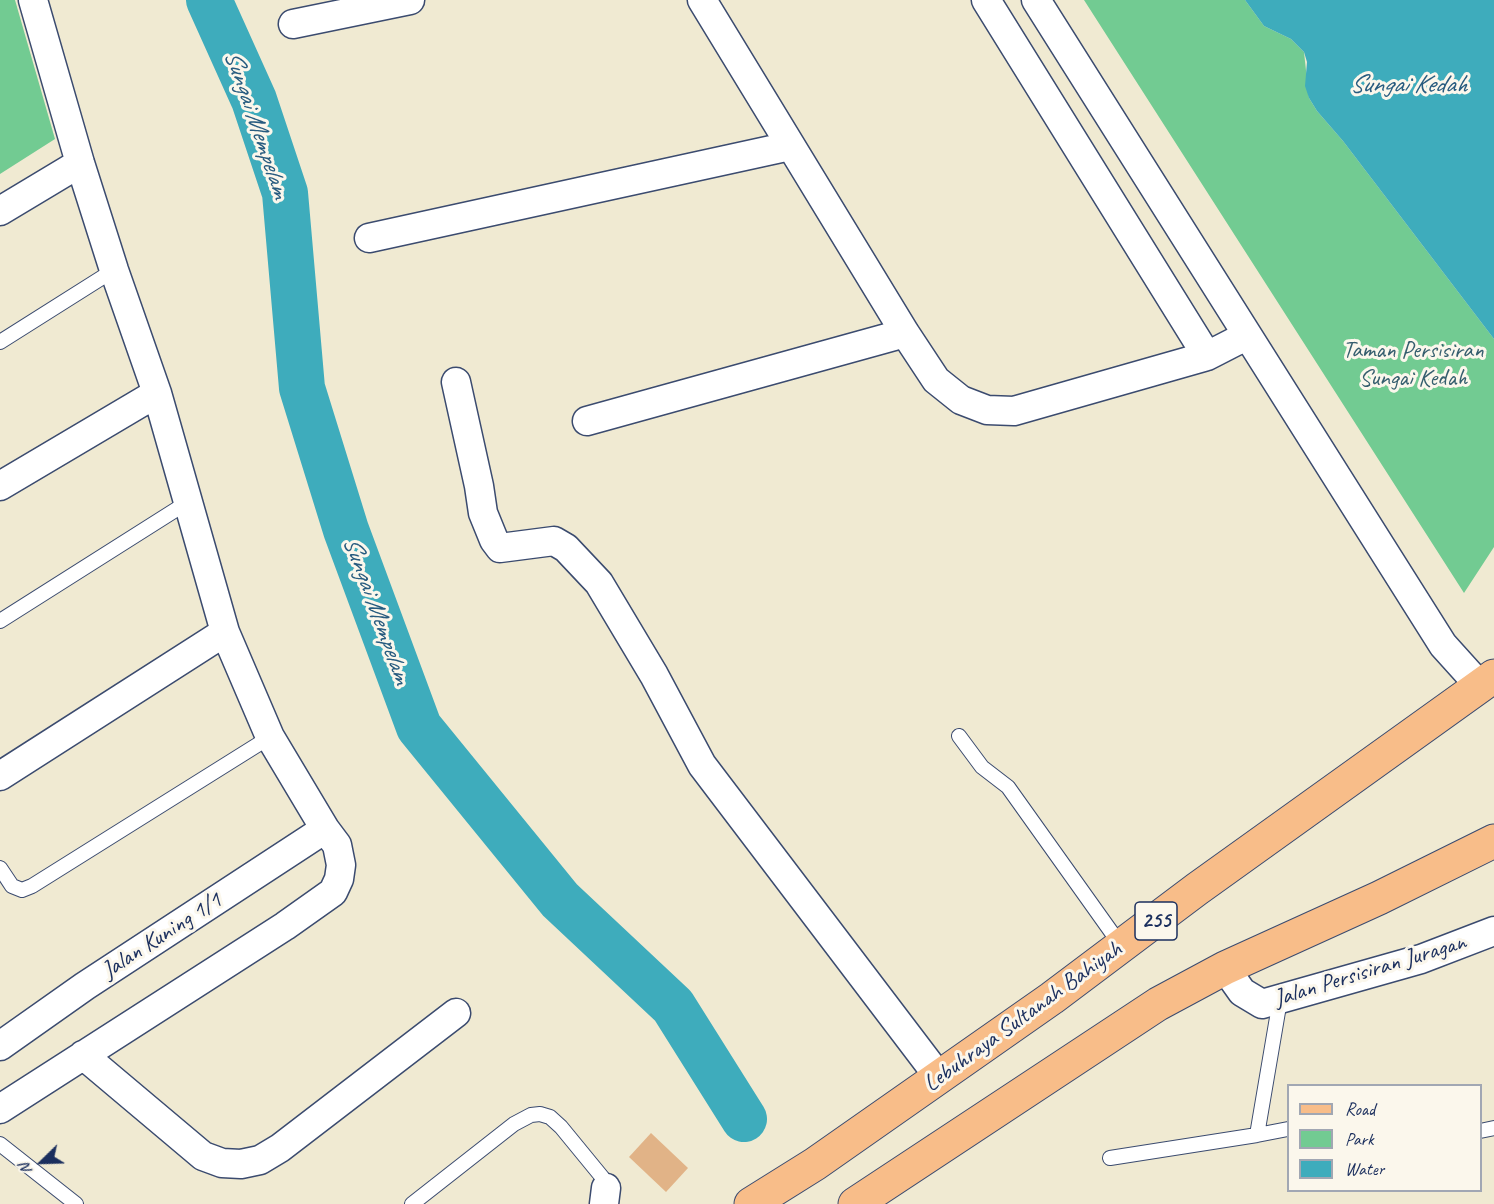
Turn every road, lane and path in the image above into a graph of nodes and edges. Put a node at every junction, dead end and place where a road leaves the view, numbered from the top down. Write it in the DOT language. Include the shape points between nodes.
graph roads {
  1 [pos="33,0"];
  2 [pos="410,0"];
  3 [pos="702,0"];
  4 [pos="986,0"];
  5 [pos="1036,0"];
  6 [pos="293,24"];
  7 [pos="790,146"];
  8 [pos="80,164"];
  9 [pos="0,211"];
  10 [pos="369,238"];
  11 [pos="114,270"];
  12 [pos="905,333"];
  13 [pos="1246,336"];
  14 [pos="0,342"];
  15 [pos="1207,356"];
  16 [pos="456,382"];
  17 [pos="157,393"];
  18 [pos="587,422"];
  19 [pos="0,486"];
  20 [pos="188,502"];
  21 [pos="0,621"];
  22 [pos="225,632"];
  23 [pos="1487,681"];
  24 [pos="959,736"];
  25 [pos="270,737"];
  26 [pos="0,777"];
  27 [pos="325,829"];
  28 [pos="1494,842"];
  29 [pos="0,868"];
  30 [pos="1494,931"];
  31 [pos="1122,947"];
  32 [pos="1225,968"];
  33 [pos="1280,1000"];
  34 [pos="456,1013"];
  35 [pos="0,1046"];
  36 [pos="83,1055"];
  37 [pos="939,1077"];
  38 [pos="0,1109"];
  39 [pos="1287,1129"];
  40 [pos="1257,1135"];
  41 [pos="0,1144"];
  42 [pos="1110,1158"];
  43 [pos="605,1196"];
  44 [pos="76,1204"];
  45 [pos="412,1204"];
  46 [pos="751,1204"];
  47 [pos="855,1204"];
  1 -- 8 [label="street"];
  2 -- 6 [label="street"];
  3 -- 7 [label="street"];
  4 -- 15 [label="street"];
  5 -- 13 [label="street"];
  7 -- 10 [label="street"];
  7 -- 12 [label="street"];
  8 -- 9 [label="street"];
  8 -- 11 [label="street"];
  11 -- 14 [label="lane"];
  11 -- 17 [label="street"];
  12 -- 15 [label="street" via="936,380 961,400 987,410 1014,411"];
  12 -- 18 [label="street"];
  13 -- 15 [label="street"];
  13 -- 23 [label="street" via="1443,645"];
  16 -- 37 [label="street" via="483,513 500,548 554,541 566,548 599,583 702,765"];
  17 -- 19 [label="street"];
  17 -- 20 [label="street"];
  20 -- 21 [label="lane"];
  20 -- 22 [label="street"];
  22 -- 25 [label="street"];
  22 -- 26 [label="street"];
  23 -- 31 [label="main road, Lebuhraya Sultanah Bahiyah / 255"];
  24 -- 31 [label="lane" via="982,767 1008,787"];
  25 -- 27 [label="street"];
  25 -- 29 [label="lane" via="32,886 22,890 12,886"];
  27 -- 35 [label="street, Jalan Kuning 1/1"];
  27 -- 36 [label="street" via="340,855 339,879 333,892"];
  28 -- 32 [label="main road"];
  30 -- 33 [label="street, Jalan Persisiran Juragan" via="1421,959"];
  31 -- 37 [label="main road, Lebuhraya Sultanah Bahiyah / 255"];
  32 -- 33 [label="street, Jalan Persisiran Juragan" via="1242,992 1262,1004"];
  32 -- 47 [label="main road" via="1117,1029"];
  33 -- 40 [label="lane"];
  34 -- 36 [label="street" via="280,1148 260,1160 241,1164 203,1156"];
  36 -- 38 [label="street"];
  37 -- 46 [label="main road, Lebuhraya Sultanah Bahiyah / 255" via="816,1164"];
  39 -- 40 [label="lane"];
  40 -- 42 [label="lane"];
  41 -- 44 [label="lane"];
  43 -- 45 [label="lane" via="602,1177 561,1127 550,1117 531,1115"];
}
